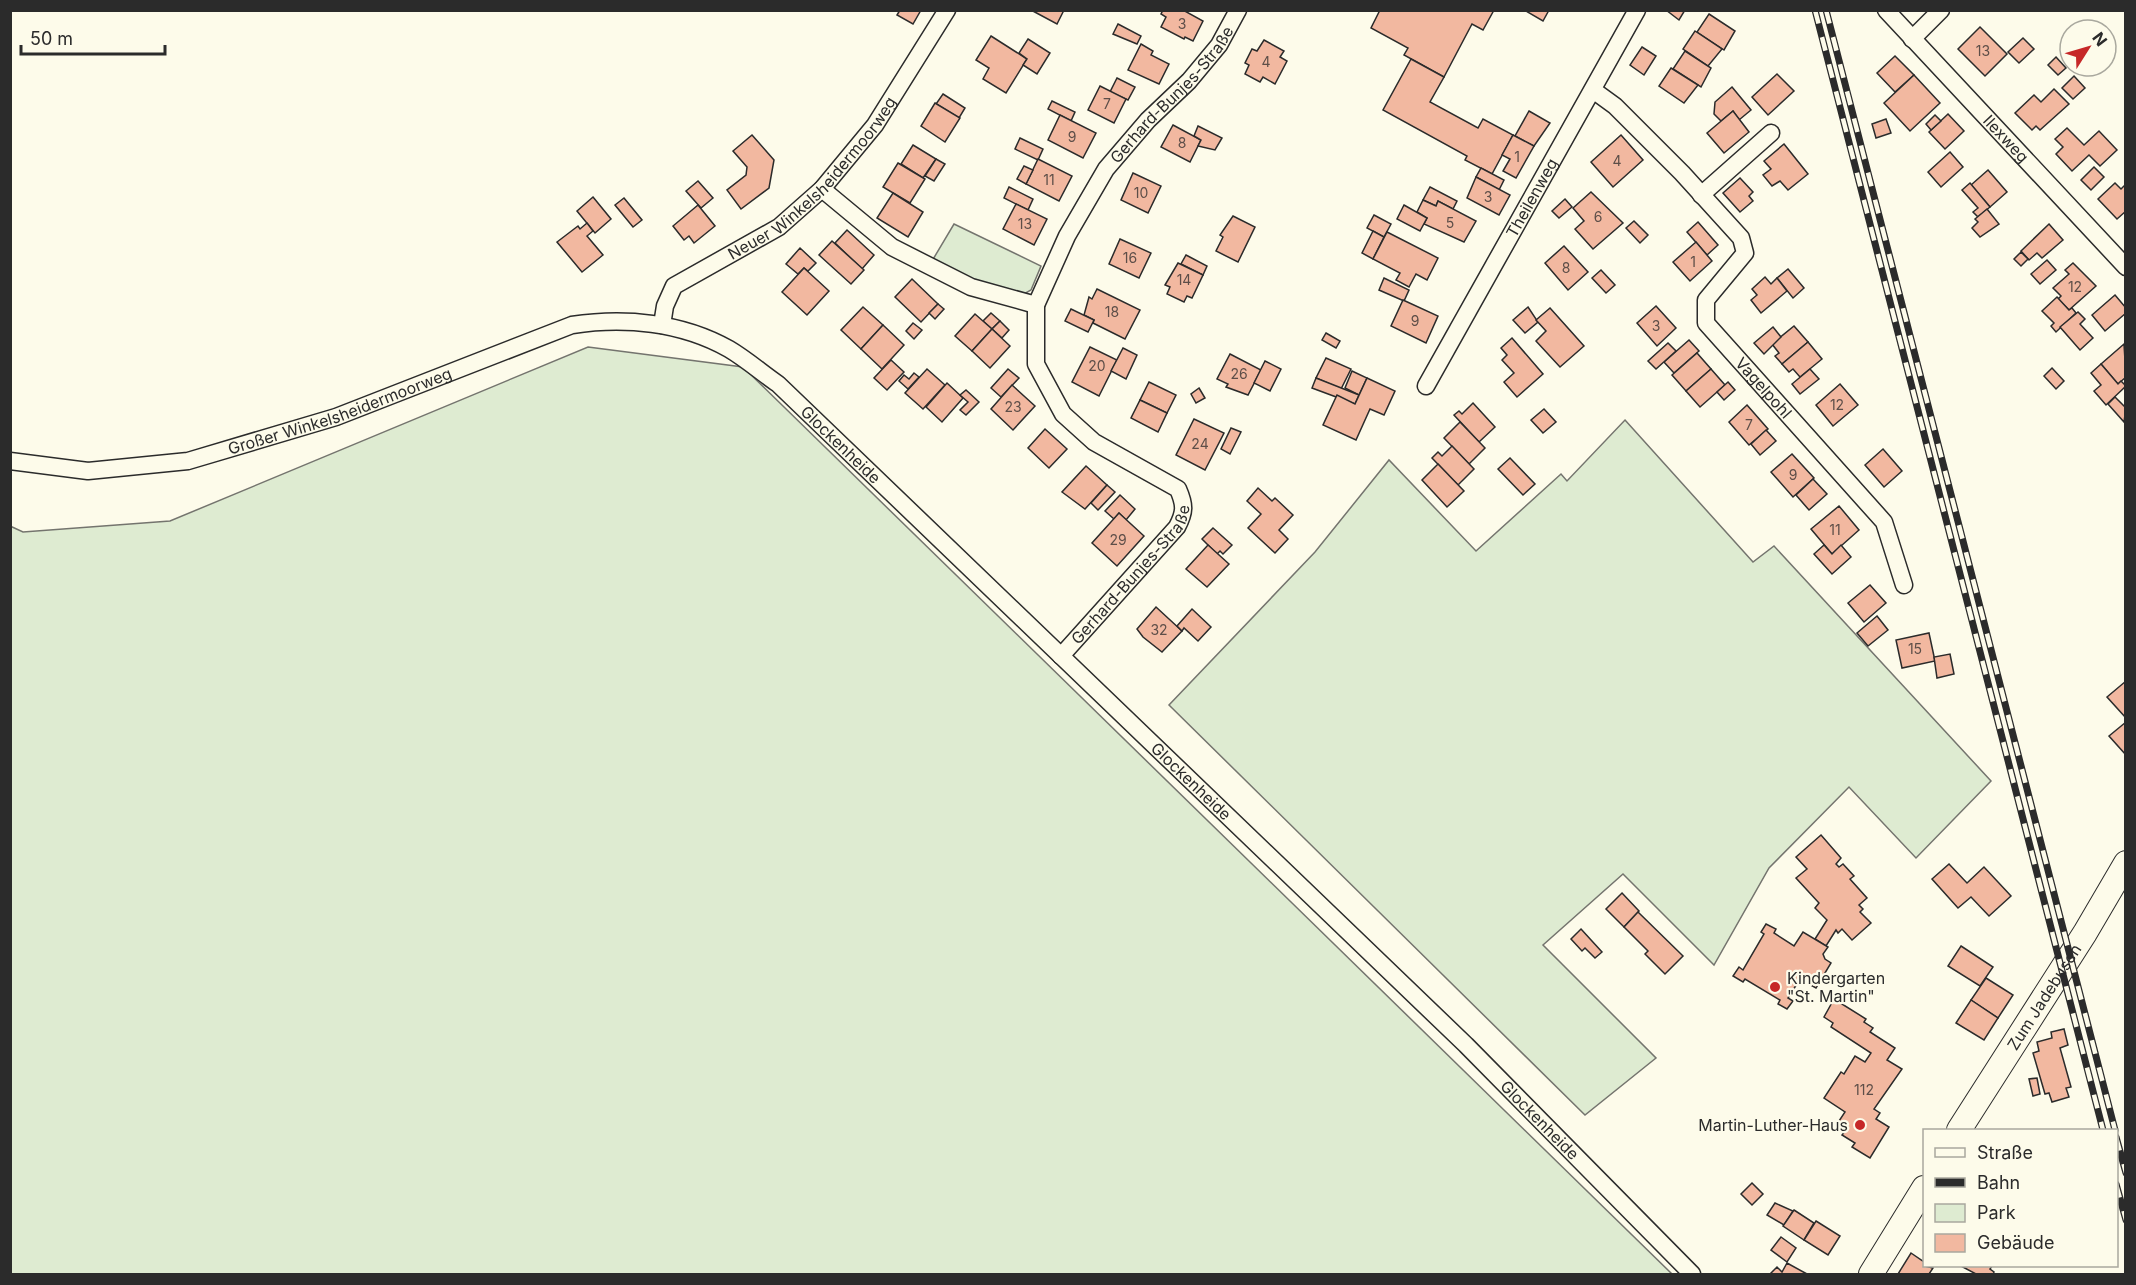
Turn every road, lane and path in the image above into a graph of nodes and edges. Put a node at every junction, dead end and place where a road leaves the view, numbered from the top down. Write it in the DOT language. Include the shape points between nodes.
graph roads {
  1 [pos="947,10"];
  2 [pos="1238,10"];
  3 [pos="1637,10"];
  4 [pos="1886,10"];
  5 [pos="1941,10"];
  6 [pos="1912,39"];
  7 [pos="1593,90"];
  8 [pos="1772,133"];
  9 [pos="822,189"];
  10 [pos="1701,195"];
  11 [pos="2126,267"];
  12 [pos="1036,305"];
  13 [pos="662,325"];
  14 [pos="1426,386"];
  15 [pos="10,461"];
  16 [pos="1904,585"];
  17 [pos="1061,656"];
  18 [pos="2126,863"];
  19 [pos="1960,1129"];
  20 [pos="1923,1190"];
  21 [pos="1692,1275"];
  22 [pos="1871,1275"];
  1 -- 9 [label="street, Neuer Winkelsheidermoorweg" via="875,125"];
  2 -- 12 [label="street, Gerhard-Bunjes-Straße" via="1219,45 1106,170 1067,236"];
  3 -- 7 [label="street, Theilenweg"];
  4 -- 6 [label="street, Ilexweg"];
  5 -- 6 [label="street"];
  6 -- 11 [label="street, Ilexweg"];
  7 -- 10 [label="street, Vagelpohl" via="1615,106"];
  7 -- 14 [label="street, Theilenweg"];
  8 -- 10 [label="street"];
  9 -- 12 [label="street" via="891,247 971,287"];
  9 -- 13 [label="street, Neuer Winkelsheidermoorweg" via="779,227 674,286"];
  10 -- 16 [label="street, Vagelpohl" via="1741,238 1745,253 1706,300 1706,323 1884,522"];
  12 -- 17 [label="street, Gerhard-Bunjes-Straße" via="1036,364 1063,414 1094,442 1178,489 1184,502 1184,514 1177,527"];
  13 -- 15 [label="street, Großer Winkelsheidermoorweg" via="607,320 572,325 336,417 188,461 88,471"];
  13 -- 17 [label="street, Glockenheide" via="728,348 778,384"];
  17 -- 21 [label="street, Glockenheide" via="1466,1045"];
  18 -- 19 [label="street, Zum Jadebusen"];
  20 -- 22 [label="street"];
}
